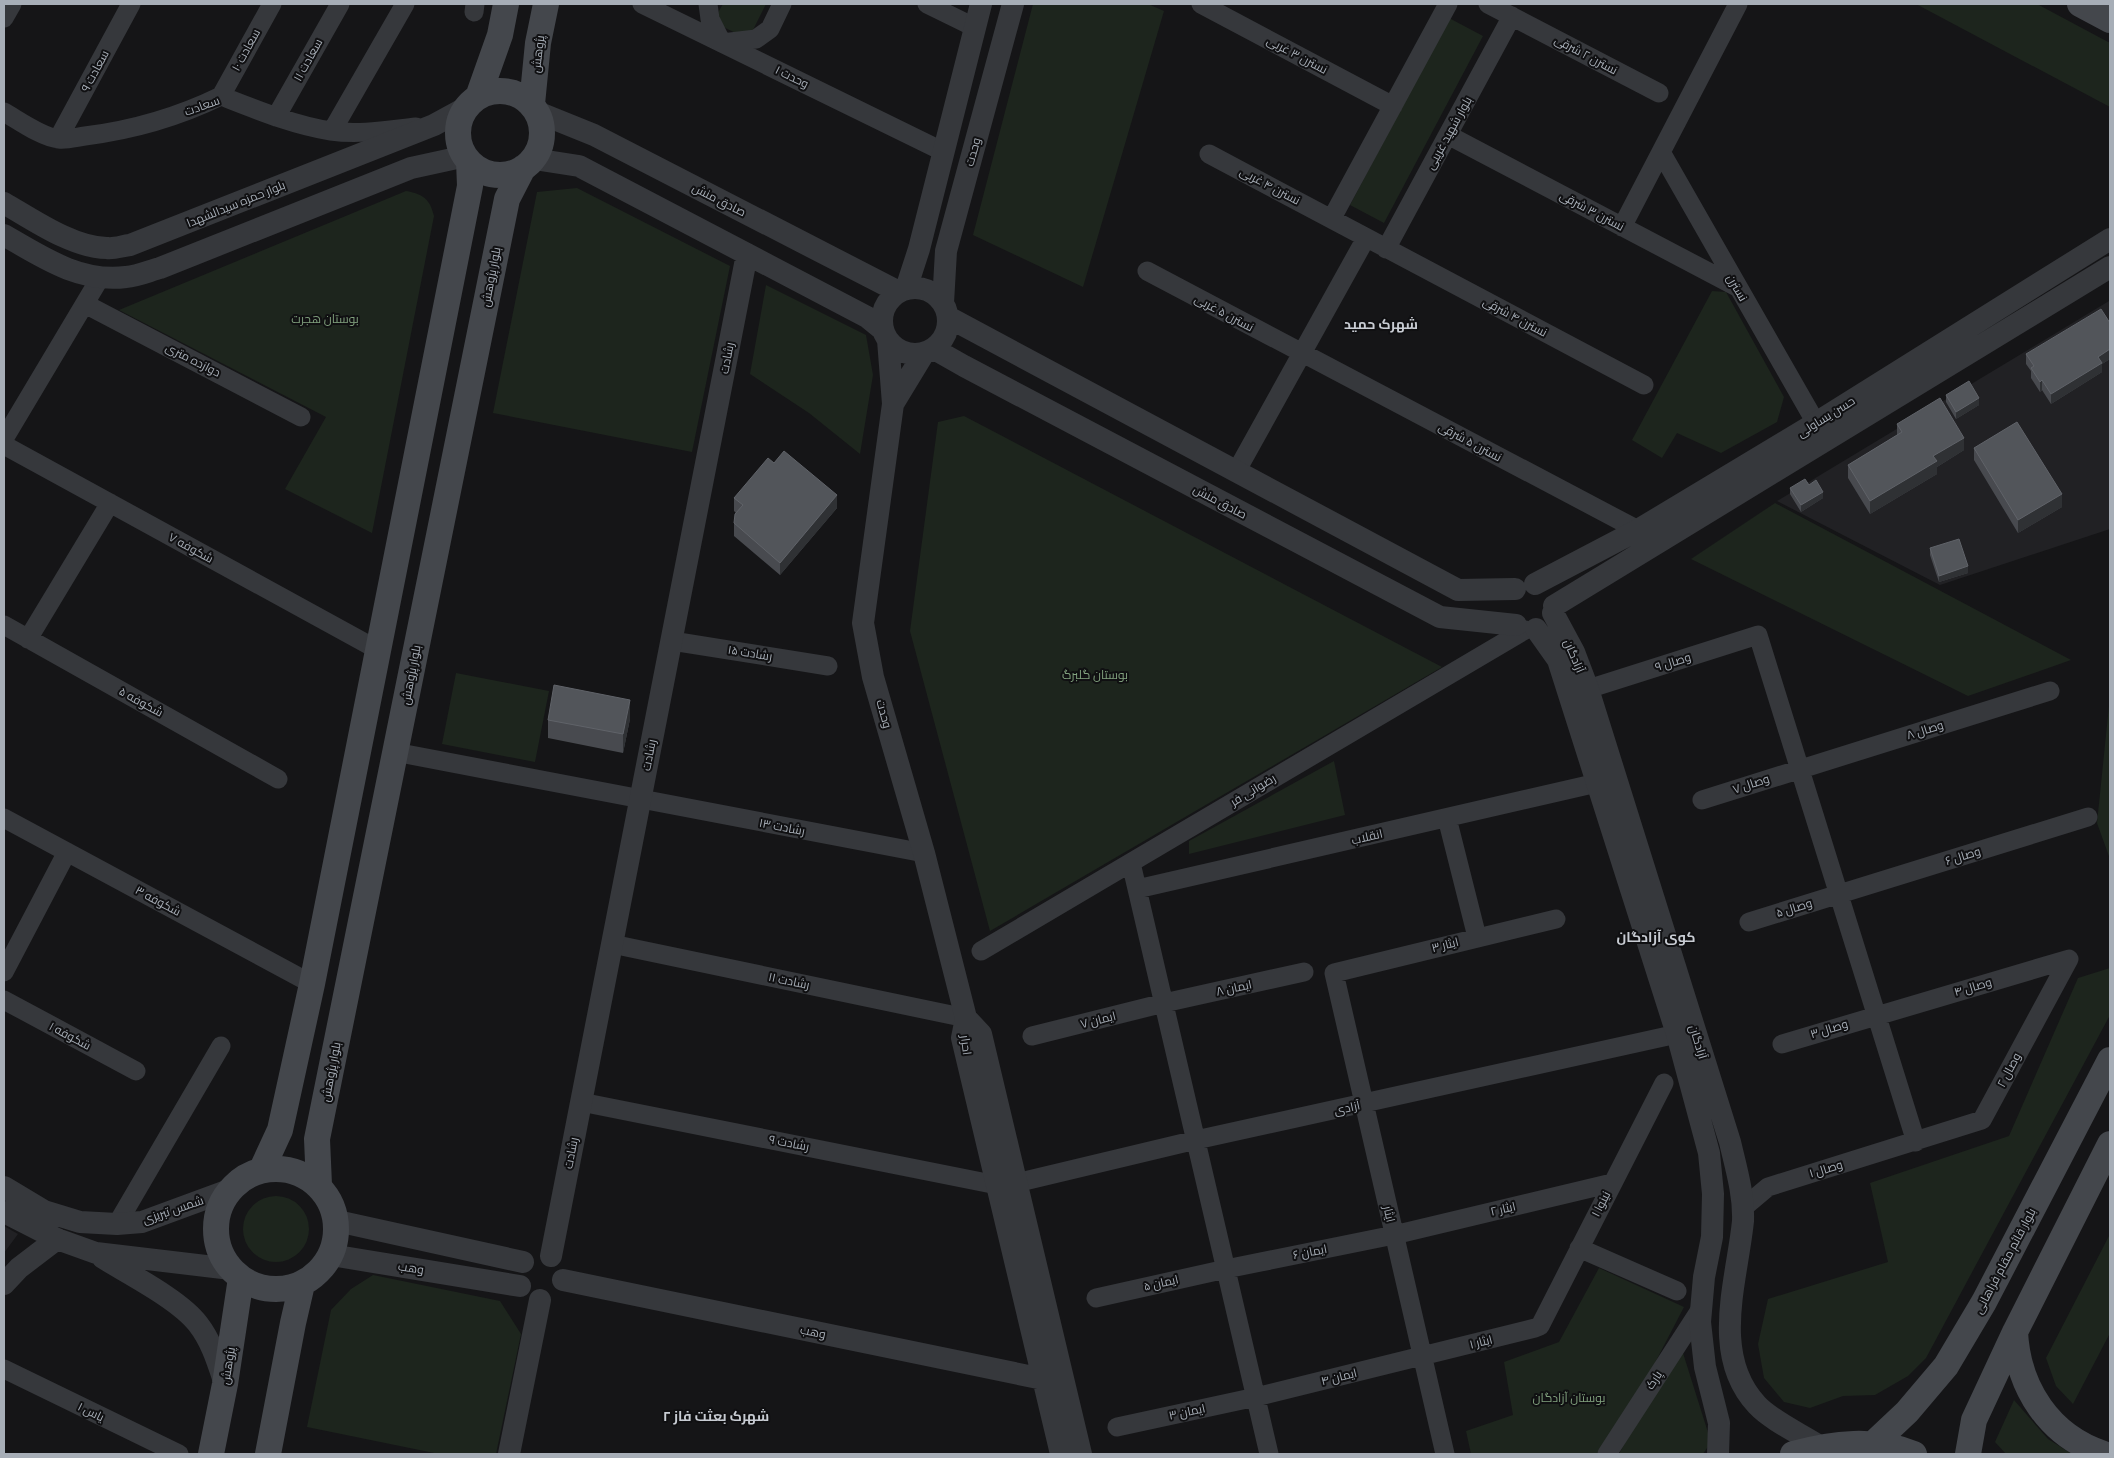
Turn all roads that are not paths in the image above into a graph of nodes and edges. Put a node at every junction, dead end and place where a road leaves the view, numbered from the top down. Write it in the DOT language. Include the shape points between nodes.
graph roads {
  1 [pos="12,4"];
  2 [pos="131,4"];
  3 [pos="272,4"];
  4 [pos="340,4"];
  5 [pos="405,4"];
  6 [pos="506,4"];
  7 [pos="546,4"];
  8 [pos="642,4"];
  9 [pos="708,4"];
  10 [pos="782,4"];
  11 [pos="927,4"];
  12 [pos="981,4"];
  13 [pos="1013,4"];
  14 [pos="1201,4"];
  15 [pos="1448,4"];
  16 [pos="1488,4"];
  17 [pos="1738,4"];
  18 [pos="2080,4"];
  19 [pos="1512,16"];
  20 [pos="4,18"];
  21 [pos="2110,20"];
  22 [pos="974,27"];
  23 [pos="722,43"];
  24 [pos="1659,93"];
  25 [pos="221,96"];
  26 [pos="472,102"];
  27 [pos="1393,106"];
  28 [pos="534,108"];
  29 [pos="4,112"];
  30 [pos="276,117"];
  31 [pos="434,125"];
  32 [pos="332,131"];
  33 [pos="1448,135"];
  34 [pos="58,139"];
  35 [pos="942,151"];
  36 [pos="1661,152"];
  37 [pos="1209,154"];
  38 [pos="467,158"];
  39 [pos="528,164"];
  40 [pos="4,203"];
  41 [pos="1332,218"];
  42 [pos="1622,227"];
  43 [pos="4,235"];
  44 [pos="1366,238"];
  45 [pos="2110,239"];
  46 [pos="106,248"];
  47 [pos="1386,249"];
  48 [pos="747,254"];
  49 [pos="2110,266"];
  50 [pos="1147,271"];
  51 [pos="100,278"];
  52 [pos="1737,287"];
  53 [pos="903,291"];
  54 [pos="85,304"];
  55 [pos="945,310"];
  56 [pos="885,335"];
  57 [pos="929,351"];
  58 [pos="1302,354"];
  59 [pos="1644,385"];
  60 [pos="893,404"];
  61 [pos="302,417"];
  62 [pos="1816,423"];
  63 [pos="4,439"];
  64 [pos="4,445"];
  65 [pos="1236,472"];
  66 [pos="110,503"];
  67 [pos="1638,530"];
  68 [pos="1525,586"];
  69 [pos="1553,610"];
  70 [pos="4,626"];
  71 [pos="1526,628"];
  72 [pos="28,639"];
  73 [pos="672,640"];
  74 [pos="378,650"];
  75 [pos="828,666"];
  76 [pos="1588,688"];
  77 [pos="2050,691"];
  78 [pos="395,752"];
  79 [pos="1800,769"];
  80 [pos="278,779"];
  81 [pos="1597,783"];
  82 [pos="640,800"];
  83 [pos="1702,800"];
  84 [pos="2088,817"];
  85 [pos="4,818"];
  86 [pos="1447,818"];
  87 [pos="67,852"];
  88 [pos="924,853"];
  89 [pos="1131,863"];
  90 [pos="1137,889"];
  91 [pos="1839,894"];
  92 [pos="1556,918"];
  93 [pos="1750,922"];
  94 [pos="1477,938"];
  95 [pos="612,944"];
  96 [pos="981,951"];
  97 [pos="2069,959"];
  98 [pos="4,972"];
  99 [pos="1304,972"];
  100 [pos="1334,973"];
  101 [pos="312,984"];
  102 [pos="4,1000"];
  103 [pos="1164,1003"];
  104 [pos="1876,1015"];
  105 [pos="966,1018"];
  106 [pos="1677,1034"];
  107 [pos="1032,1036"];
  108 [pos="1782,1044"];
  109 [pos="221,1046"];
  110 [pos="2110,1060"];
  111 [pos="136,1071"];
  112 [pos="1664,1083"];
  113 [pos="581,1102"];
  114 [pos="1364,1104"];
  115 [pos="1196,1140"];
  116 [pos="1916,1142"];
  117 [pos="2110,1144"];
  118 [pos="262,1170"];
  119 [pos="1612,1182"];
  120 [pos="1007,1184"];
  121 [pos="319,1185"];
  122 [pos="4,1187"];
  123 [pos="229,1190"];
  124 [pos="1743,1208"];
  125 [pos="4,1212"];
  126 [pos="337,1221"];
  127 [pos="118,1224"];
  128 [pos="1394,1235"];
  129 [pos="57,1239"];
  130 [pos="1579,1248"];
  131 [pos="96,1253"];
  132 [pos="331,1255"];
  133 [pos="551,1256"];
  134 [pos="523,1262"];
  135 [pos="1226,1269"];
  136 [pos="236,1274"];
  137 [pos="563,1280"];
  138 [pos="4,1284"];
  139 [pos="302,1284"];
  140 [pos="520,1286"];
  141 [pos="1677,1291"];
  142 [pos="1096,1298"];
  143 [pos="540,1300"];
  144 [pos="1702,1307"];
  145 [pos="1540,1326"];
  146 [pos="2015,1332"];
  147 [pos="1422,1356"];
  148 [pos="4,1369"];
  149 [pos="1052,1376"];
  150 [pos="225,1384"];
  151 [pos="1256,1397"];
  152 [pos="1117,1427"];
  153 [pos="1873,1444"];
  154 [pos="1821,1447"];
  155 [pos="514,1453"];
  156 [pos="179,1454"];
  157 [pos="211,1454"];
  158 [pos="268,1454"];
  159 [pos="1061,1454"];
  160 [pos="1081,1454"];
  161 [pos="1269,1454"];
  162 [pos="1445,1454"];
  163 [pos="1607,1454"];
  164 [pos="1718,1454"];
  165 [pos="1793,1454"];
  166 [pos="1914,1454"];
  167 [pos="1968,1454"];
  168 [pos="2104,1454"];
  1 -- 20 [label="street"];
  2 -- 34 [label="street, سعادت ۹"];
  3 -- 25 [label="street, سعادت ۱۰"];
  4 -- 30 [label="street, سعادت ۱۱"];
  5 -- 32 [label="street"];
  6 -- 26 [label="main road" via="500,35"];
  7 -- 28 [label="main road, پژوهش" via="538,43"];
  8 -- 23 [label="street, وحدت ۱"];
  9 -- 23 [label="street" via="710,19"];
  10 -- 23 [label="street" via="770,29 756,39"];
  11 -- 22 [label="street"];
  12 -- 22 [label="street"];
  13 -- 55 [label="street, وحدت" via="946,251"];
  14 -- 27 [label="street, نسترن ۳ غربی"];
  15 -- 27 [label="street"];
  16 -- 19 [label="street, نسترن ۲ شرقی"];
  17 -- 36 [label="street"];
  18 -- 21 [label="main road"];
  19 -- 24 [label="street, نسترن ۲ شرقی"];
  19 -- 33 [label="street, بلوار شهید غریبی"];
  22 -- 35 [label="street"];
  23 -- 35 [label="street, وحدت ۱"];
  25 -- 30 [label="street, سعادت"];
  25 -- 34 [label="street, سعادت" via="150,124"];
  26 -- 28 [label="main road" via="492,91 506,91 520,95"];
  26 -- 31 [label="street, بلوار حمزه سیدالشهدا"];
  26 -- 38 [label="main road" via="460,120 458,134"];
  27 -- 41 [label="street"];
  28 -- 39 [label="main road" via="543,131 541,146"];
  28 -- 53 [label="street, صادق منش"];
  29 -- 34 [label="street, سعادت"];
  30 -- 32 [label="street, سعادت"];
  31 -- 32 [label="street, سعادت" via="373,132"];
  31 -- 46 [label="street, بلوار حمزه سیدالشهدا" via="162,233 130,245"];
  33 -- 42 [label="street, نسترن ۳ شرقی"];
  33 -- 47 [label="street, بلوار شهید غریبی"];
  35 -- 53 [label="street" via="919,249"];
  36 -- 42 [label="street"];
  36 -- 52 [label="street, نسترن"];
  37 -- 41 [label="street, نسترن ۴ غربی"];
  38 -- 39 [label="main road" via="480,170 494,174 509,174"];
  38 -- 51 [label="street" via="411,168 160,268 127,277"];
  38 -- 74 [label="main road" via="470,186"];
  39 -- 48 [label="street" via="579,166"];
  39 -- 78 [label="main road, بلوار پژوهش" via="506,199"];
  40 -- 46 [label="street, بلوار حمزه سیدالشهدا" via="84,244"];
  41 -- 44 [label="street, نسترن ۴ غربی"];
  42 -- 52 [label="street, نسترن ۳ شرقی"];
  43 -- 51 [label="street" via="59,266"];
  44 -- 47 [label="street, نسترن ۴ شرقی"];
  44 -- 58 [label="street"];
  45 -- 62 [label="street, حسن یساولی"];
  46 -- 51 [label="street"];
  47 -- 59 [label="street, نسترن ۴ شرقی"];
  48 -- 56 [label="street" via="867,317"];
  48 -- 73 [label="street, رشادت"];
  49 -- 69 [label="street, حسن یساولی"];
  50 -- 58 [label="street, نسترن ۵ غربی"];
  51 -- 54 [label="street"];
  52 -- 62 [label="street, نسترن"];
  53 -- 55 [label="street" via="927,290 936,295"];
  53 -- 56 [label="street" via="889,301 884,310"];
  54 -- 61 [label="street, دوازده متری"];
  54 -- 63 [label="street"];
  55 -- 57 [label="street" via="947,332 942,342"];
  55 -- 65 [label="street"];
  56 -- 57 [label="street" via="904,352"];
  56 -- 60 [label="street, وحدت"];
  57 -- 60 [label="street, وحدت"];
  57 -- 71 [label="street, صادق منش" via="1440,617"];
  58 -- 65 [label="street"];
  58 -- 67 [label="street, نسترن ۵ شرقی"];
  60 -- 88 [label="street, وحدت" via="863,623 873,677"];
  62 -- 67 [label="street, حسن یساولی"];
  64 -- 66 [label="street, شکوفه ۷"];
  65 -- 68 [label="street" via="1458,590"];
  66 -- 72 [label="street"];
  66 -- 74 [label="street, شکوفه ۷"];
  67 -- 68 [label="street, حسن یساولی"];
  68 -- 69 [label="street" via="1542,586 1548,592"];
  68 -- 71 [label="street" via="1510,594 1506,607 1511,620"];
  69 -- 71 [label="street" via="1547,624"];
  69 -- 76 [label="street, آزادگان"];
  70 -- 72 [label="street, شکوفه ۵"];
  71 -- 81 [label="street, آزادگان" via="1558,660"];
  71 -- 89 [label="street, رضوانی فر"];
  72 -- 80 [label="street, شکوفه ۵"];
  73 -- 75 [label="street, رشادت ۱۵"];
  73 -- 82 [label="street, رشادت"];
  74 -- 101 [label="main road"];
  76 -- 79 [label="street, وصال ۹" via="1758,635"];
  76 -- 124 [label="street, آزادگان" via="1730,1142"];
  77 -- 79 [label="street, وصال ۸"];
  78 -- 82 [label="street, رشادت ۱۳"];
  78 -- 121 [label="main road, بلوار پژوهش" via="318,1139"];
  79 -- 83 [label="street, وصال ۷"];
  79 -- 91 [label="street"];
  81 -- 86 [label="street, انقلاب"];
  81 -- 106 [label="street, آزادگان"];
  82 -- 88 [label="street, رشادت ۱۳"];
  82 -- 95 [label="street, رشادت"];
  84 -- 91 [label="street, وصال ۶"];
  85 -- 87 [label="street, شکوفه ۳"];
  86 -- 90 [label="street, انقلاب"];
  86 -- 94 [label="street"];
  87 -- 98 [label="street"];
  87 -- 101 [label="street, شکوفه ۳"];
  88 -- 105 [label="street, وحدت"];
  89 -- 90 [label="street"];
  89 -- 96 [label="street, رضوانی فر"];
  90 -- 103 [label="street"];
  91 -- 93 [label="street, وصال ۵"];
  91 -- 104 [label="street"];
  92 -- 94 [label="street, ایثار ۳"];
  94 -- 100 [label="street, ایثار ۳"];
  95 -- 105 [label="street, رشادت ۱۱"];
  95 -- 113 [label="street, رشادت"];
  97 -- 104 [label="street, وصال ۴"];
  97 -- 116 [label="street, وصال ۲" via="1982,1120"];
  99 -- 103 [label="street, ایمان ۸"];
  100 -- 114 [label="street, ایثار"];
  101 -- 118 [label="main road" via="280,1130"];
  102 -- 111 [label="street, شکوفه ۱"];
  103 -- 107 [label="street, ایمان ۷"];
  103 -- 115 [label="street"];
  104 -- 108 [label="street, وصال ۳"];
  104 -- 116 [label="street"];
  105 -- 120 [label="street, احرار" via="981,1034"];
  106 -- 114 [label="street, آزادی"];
  106 -- 144 [label="street, آزادگان" via="1708,1153 1713,1194 1712,1237"];
  109 -- 127 [label="street"];
  110 -- 153 [label="main road, بلوار قائم مقام فراهانی" via="1984,1302 1946,1366 1907,1412"];
  112 -- 119 [label="street, نینوا ۱"];
  113 -- 120 [label="street, رشادت ۹"];
  113 -- 133 [label="street, رشادت"];
  114 -- 115 [label="street, آزادی"];
  114 -- 128 [label="street, ایثار"];
  115 -- 120 [label="street, آزادی"];
  115 -- 135 [label="street"];
  116 -- 124 [label="street, وصال ۱" via="1768,1187"];
  117 -- 146 [label="main road"];
  118 -- 121 [label="main road" via="283,1168 302,1174"];
  118 -- 123 [label="main road" via="244,1177"];
  119 -- 128 [label="street, ایثار ۲"];
  119 -- 130 [label="street, نینوا ۱"];
  120 -- 149 [label="street, احرار"];
  121 -- 126 [label="main road" via="331,1201"];
  122 -- 127 [label="street, شمس تبریزی" via="44,1210 71,1220"];
  123 -- 127 [label="street, شمس تبریزی" via="142,1222"];
  123 -- 136 [label="main road" via="219,1207 215,1226 223,1258"];
  124 -- 154 [label="street, آزادگان" via="1740,1256 1730,1316 1737,1374 1758,1406"];
  125 -- 129 [label="street"];
  126 -- 132 [label="main road" via="337,1238"];
  126 -- 134 [label="street"];
  128 -- 135 [label="street, ایمان ۶"];
  128 -- 147 [label="street, ایثار"];
  129 -- 131 [label="street"];
  129 -- 138 [label="street"];
  130 -- 141 [label="street"];
  130 -- 145 [label="street, نینوا ۱"];
  131 -- 136 [label="street"];
  131 -- 150 [label="street" via="170,1299 197,1323 215,1353"];
  132 -- 139 [label="main road" via="316,1275"];
  132 -- 140 [label="street, وهب"];
  133 -- 134 [label="street" via="536,1254"];
  133 -- 137 [label="street" via="561,1266"];
  134 -- 140 [label="street" via="518,1274"];
  135 -- 142 [label="street, ایمان ۵"];
  135 -- 151 [label="street"];
  136 -- 139 [label="main road" via="255,1286 271,1289"];
  136 -- 150 [label="main road, پژوهش"];
  137 -- 143 [label="street" via="553,1296"];
  137 -- 149 [label="street, وهب"];
  139 -- 158 [label="main road"];
  140 -- 143 [label="street" via="528,1296"];
  143 -- 155 [label="street"];
  144 -- 163 [label="street, پارک"];
  144 -- 164 [label="street, آزادگان" via="1702,1346 1719,1423"];
  145 -- 147 [label="street, ایثار ۱"];
  146 -- 167 [label="main road" via="1974,1420"];
  146 -- 168 [label="main road" via="2025,1382 2042,1412 2066,1435"];
  147 -- 151 [label="street, ایمان ۴"];
  147 -- 162 [label="street, ایثار"];
  148 -- 156 [label="street, یاس ۱"];
  149 -- 159 [label="street, احرار"];
  149 -- 160 [label="street, احرار"];
  150 -- 157 [label="main road, پژوهش"];
  151 -- 152 [label="street, ایمان ۳"];
  151 -- 161 [label="street"];
  153 -- 154 [label="main road" via="1846,1443"];
  153 -- 166 [label="main road"];
  154 -- 165 [label="main road"];
}
